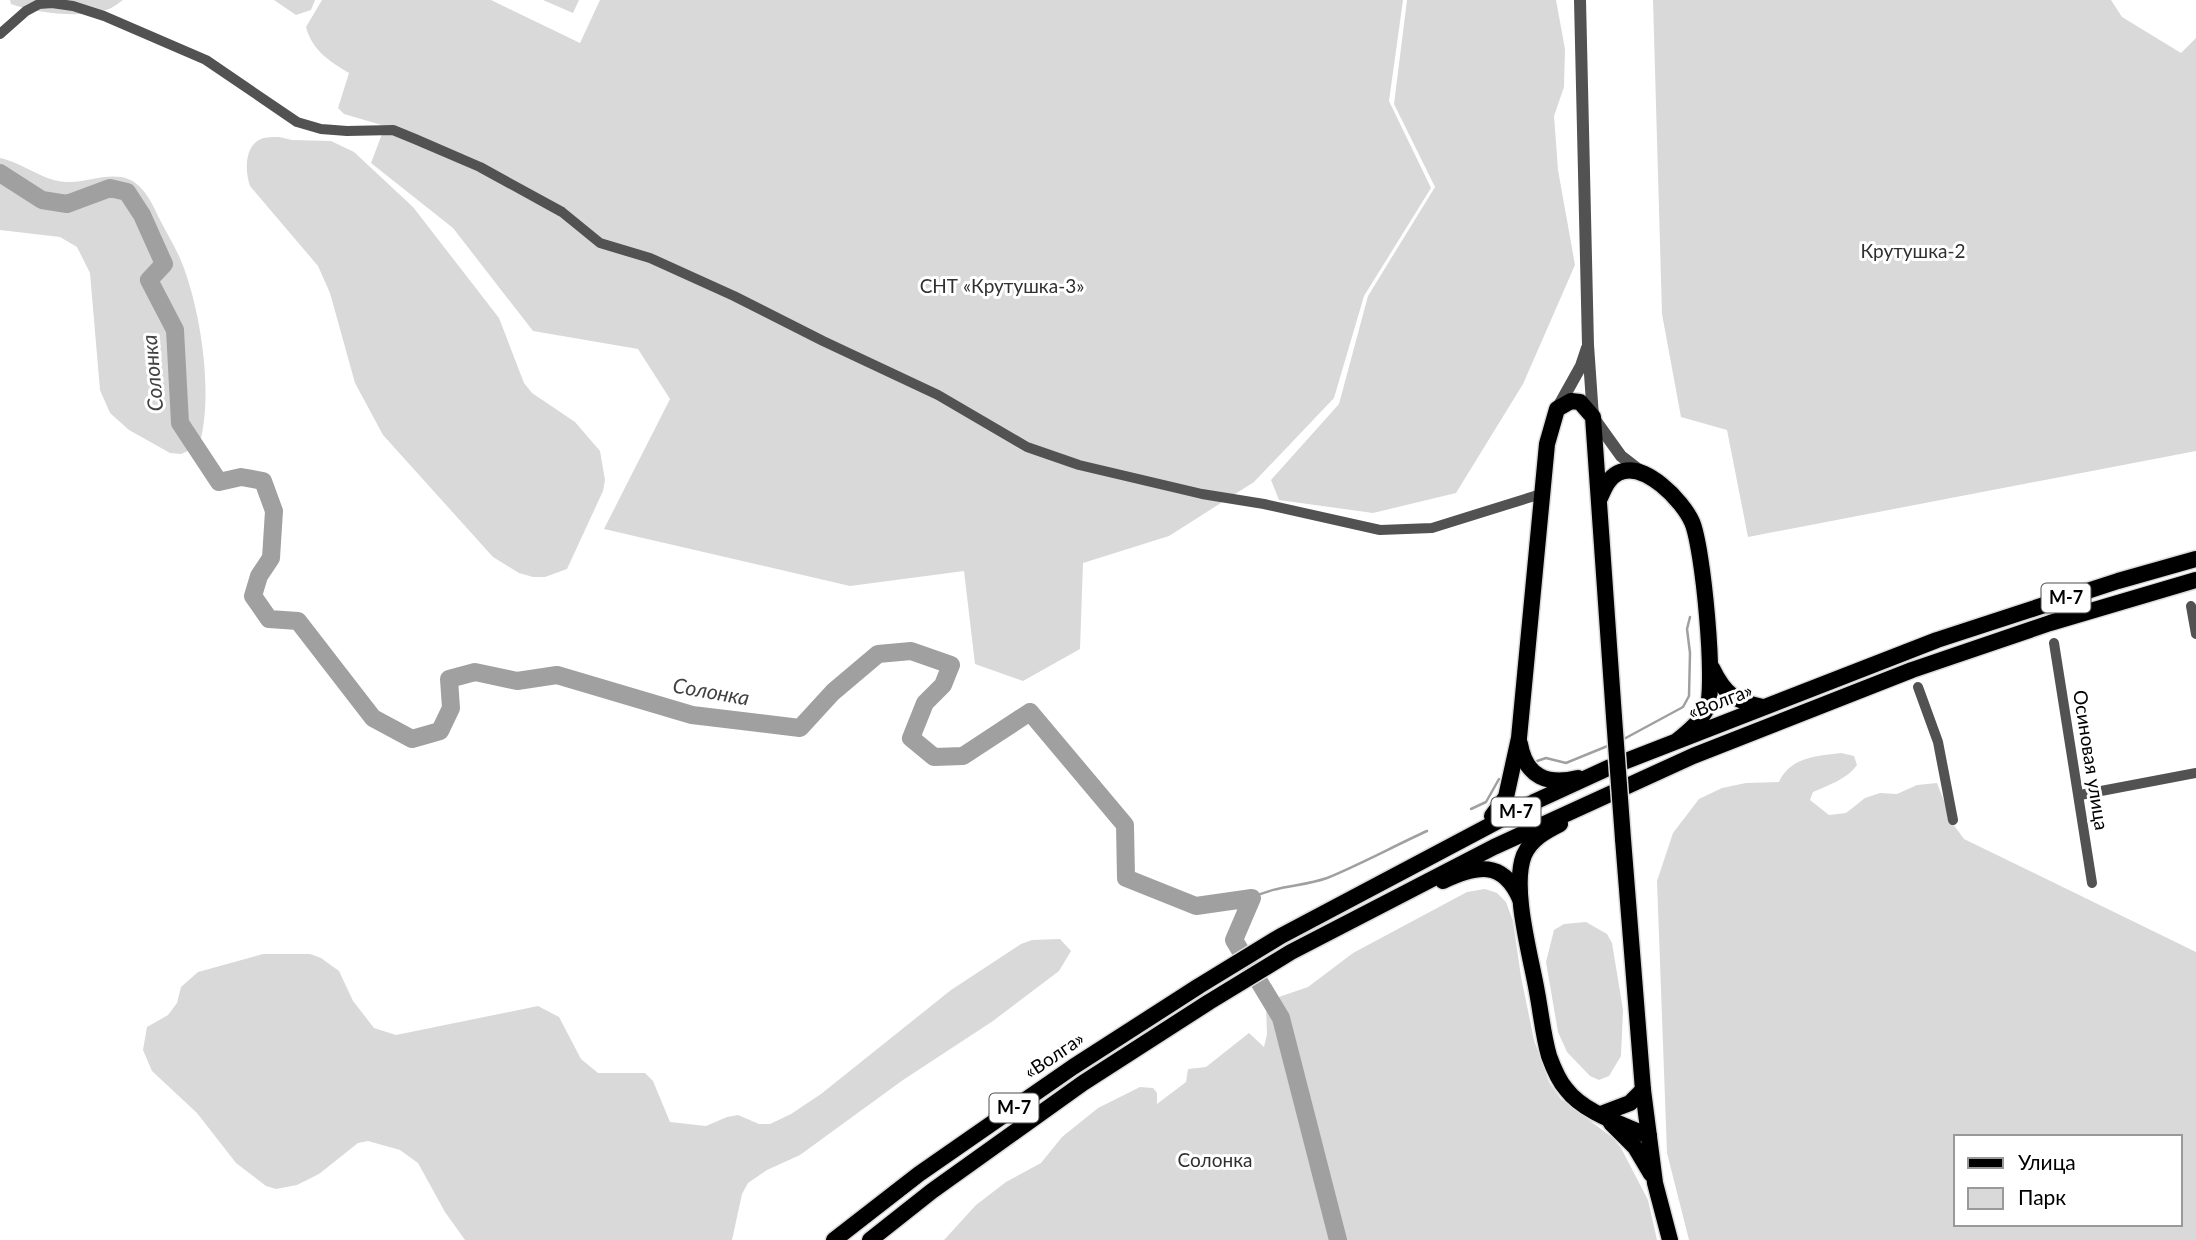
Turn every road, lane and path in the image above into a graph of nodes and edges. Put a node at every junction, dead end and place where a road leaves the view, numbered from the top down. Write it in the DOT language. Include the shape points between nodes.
graph roads {
  1 [pos="1580,0"];
  2 [pos="0,34"];
  3 [pos="1588,345"];
  4 [pos="1557,409"];
  5 [pos="1593,417"];
  6 [pos="1643,473"];
  7 [pos="1541,494"];
  8 [pos="1599,500"];
  9 [pos="2196,559"];
  10 [pos="2196,580"];
  11 [pos="2191,606"];
  12 [pos="2196,634"];
  13 [pos="2054,643"];
  14 [pos="1711,666"];
  15 [pos="1918,687"];
  16 [pos="1763,707"];
  17 [pos="1519,738"];
  18 [pos="1676,741"];
  19 [pos="2196,773"];
  20 [pos="1576,779"];
  21 [pos="2080,795"];
  22 [pos="1593,800"];
  23 [pos="1492,816"];
  24 [pos="1953,820"];
  25 [pos="1448,846"];
  26 [pos="2092,883"];
  27 [pos="1410,892"];
  28 [pos="1521,901"];
  29 [pos="1643,1090"];
  30 [pos="1601,1114"];
  31 [pos="1649,1136"];
  32 [pos="1655,1183"];
  33 [pos="834,1240"];
  34 [pos="870,1240"];
  35 [pos="1670,1240"];
  1 -- 3 [label="street"];
  2 -- 7 [label="street" via="39,5 73,6 206,60 297,122 332,130 393,130 480,167 562,212 600,243 650,258 734,296 938,395 1027,447 1079,465 1380,530 1432,528"];
  3 -- 4 [label="street"];
  3 -- 5 [label="street"];
  4 -- 5 [label="main road" via="1571,401 1580,402"];
  4 -- 7 [label="main road"];
  5 -- 6 [label="street" via="1620,456"];
  5 -- 8 [label="main road"];
  6 -- 8 [label="main road" via="1617,473"];
  6 -- 14 [label="main road" via="1673,495 1694,525"];
  7 -- 17 [label="main road"];
  8 -- 29 [label="main road, bridge"];
  9 -- 16 [label="main road, «Волга» / М-7" via="1937,640"];
  10 -- 22 [label="main road, «Волга» / М-7" via="1912,670"];
  11 -- 12 [label="street"];
  13 -- 21 [label="street, Осиновая улица"];
  14 -- 16 [label="main road" via="1727,693"];
  14 -- 18 [label="main road" via="1705,711"];
  15 -- 24 [label="street" via="1938,742"];
  16 -- 18 [label="main road, «Волга» / М-7"];
  17 -- 20 [label="main road" via="1524,759 1534,772 1550,782"];
  17 -- 23 [label="main road" via="1506,797"];
  18 -- 20 [label="main road, «Волга» / М-7"];
  19 -- 21 [label="street"];
  20 -- 23 [label="main road"];
  20 -- 25 [label="main road, «Волга» / М-7"];
  21 -- 26 [label="street, Осиновая улица"];
  22 -- 27 [label="main road, «Волга» / М-7"];
  22 -- 28 [label="main road" via="1531,842 1522,864"];
  23 -- 25 [label="main road"];
  25 -- 33 [label="main road, «Волга» / М-7" via="1199,985 919,1174"];
  27 -- 28 [label="main road" via="1471,870 1488,869 1511,882"];
  27 -- 34 [label="main road, «Волга» / М-7" via="1291,952 1083,1083"];
  28 -- 30 [label="main road" via="1548,1053 1567,1091"];
  29 -- 30 [label="main road" via="1625,1105"];
  29 -- 31 [label="main road"];
  30 -- 31 [label="main road"];
  30 -- 32 [label="main road" via="1635,1147"];
  31 -- 32 [label="main road"];
  32 -- 35 [label="main road"];
}
